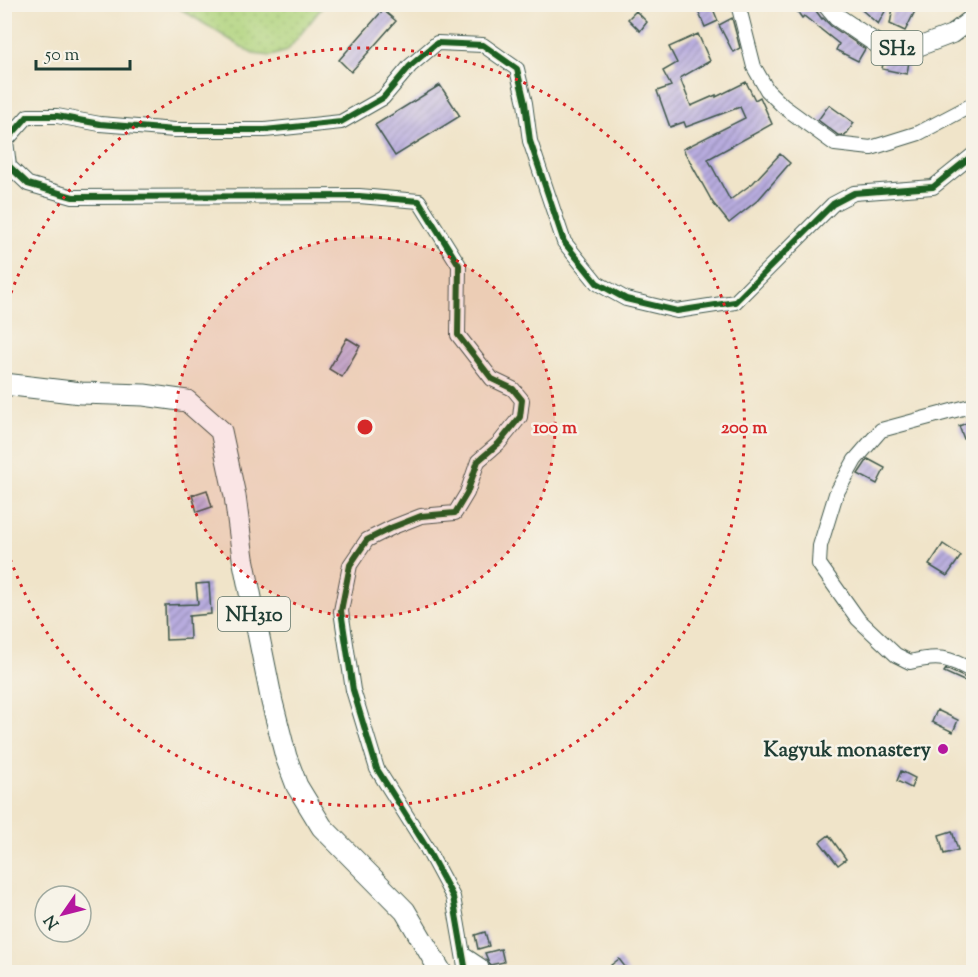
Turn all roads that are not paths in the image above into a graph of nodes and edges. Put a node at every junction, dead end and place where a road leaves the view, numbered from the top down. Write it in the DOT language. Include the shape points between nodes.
graph roads {
  1 [pos="738,4"];
  2 [pos="825,4"];
  3 [pos="974,17"];
  4 [pos="974,104"];
  5 [pos="974,154"];
  6 [pos="4,384"];
  7 [pos="974,405"];
  8 [pos="974,672"];
  9 [pos="463,954"];
  10 [pos="441,972"];
  11 [pos="466,972"];
  12 [pos="482,972"];
  1 -- 4 [label="street" via="754,67 767,90 835,144 871,148 919,133"];
  2 -- 3 [label="main road, SH2" via="837,17 880,45 910,50 952,34"];
  5 -- 9 [label="street" via="933,187 854,193 833,204 735,302 677,311 626,299 597,283 564,242 530,141 517,69 483,45 437,44 410,66 383,98 341,122 265,130 175,130 28,116 6,141 9,166 28,184 73,197 359,196 419,201 459,265 458,334 492,379 513,389 522,400 520,417 478,461 467,493 454,513 421,516 367,540 350,565 341,611 353,690 377,769 453,897"];
  6 -- 10 [label="highway, NH310" via="187,401 221,431 272,702 297,786 322,827 405,911"];
  7 -- 8 [label="street" via="881,430 855,460 837,494 820,546 819,564 858,619 896,655 910,662 930,657 955,660"];
  9 -- 11 [label="street"];
  9 -- 12 [label="street" via="481,966"];
}
